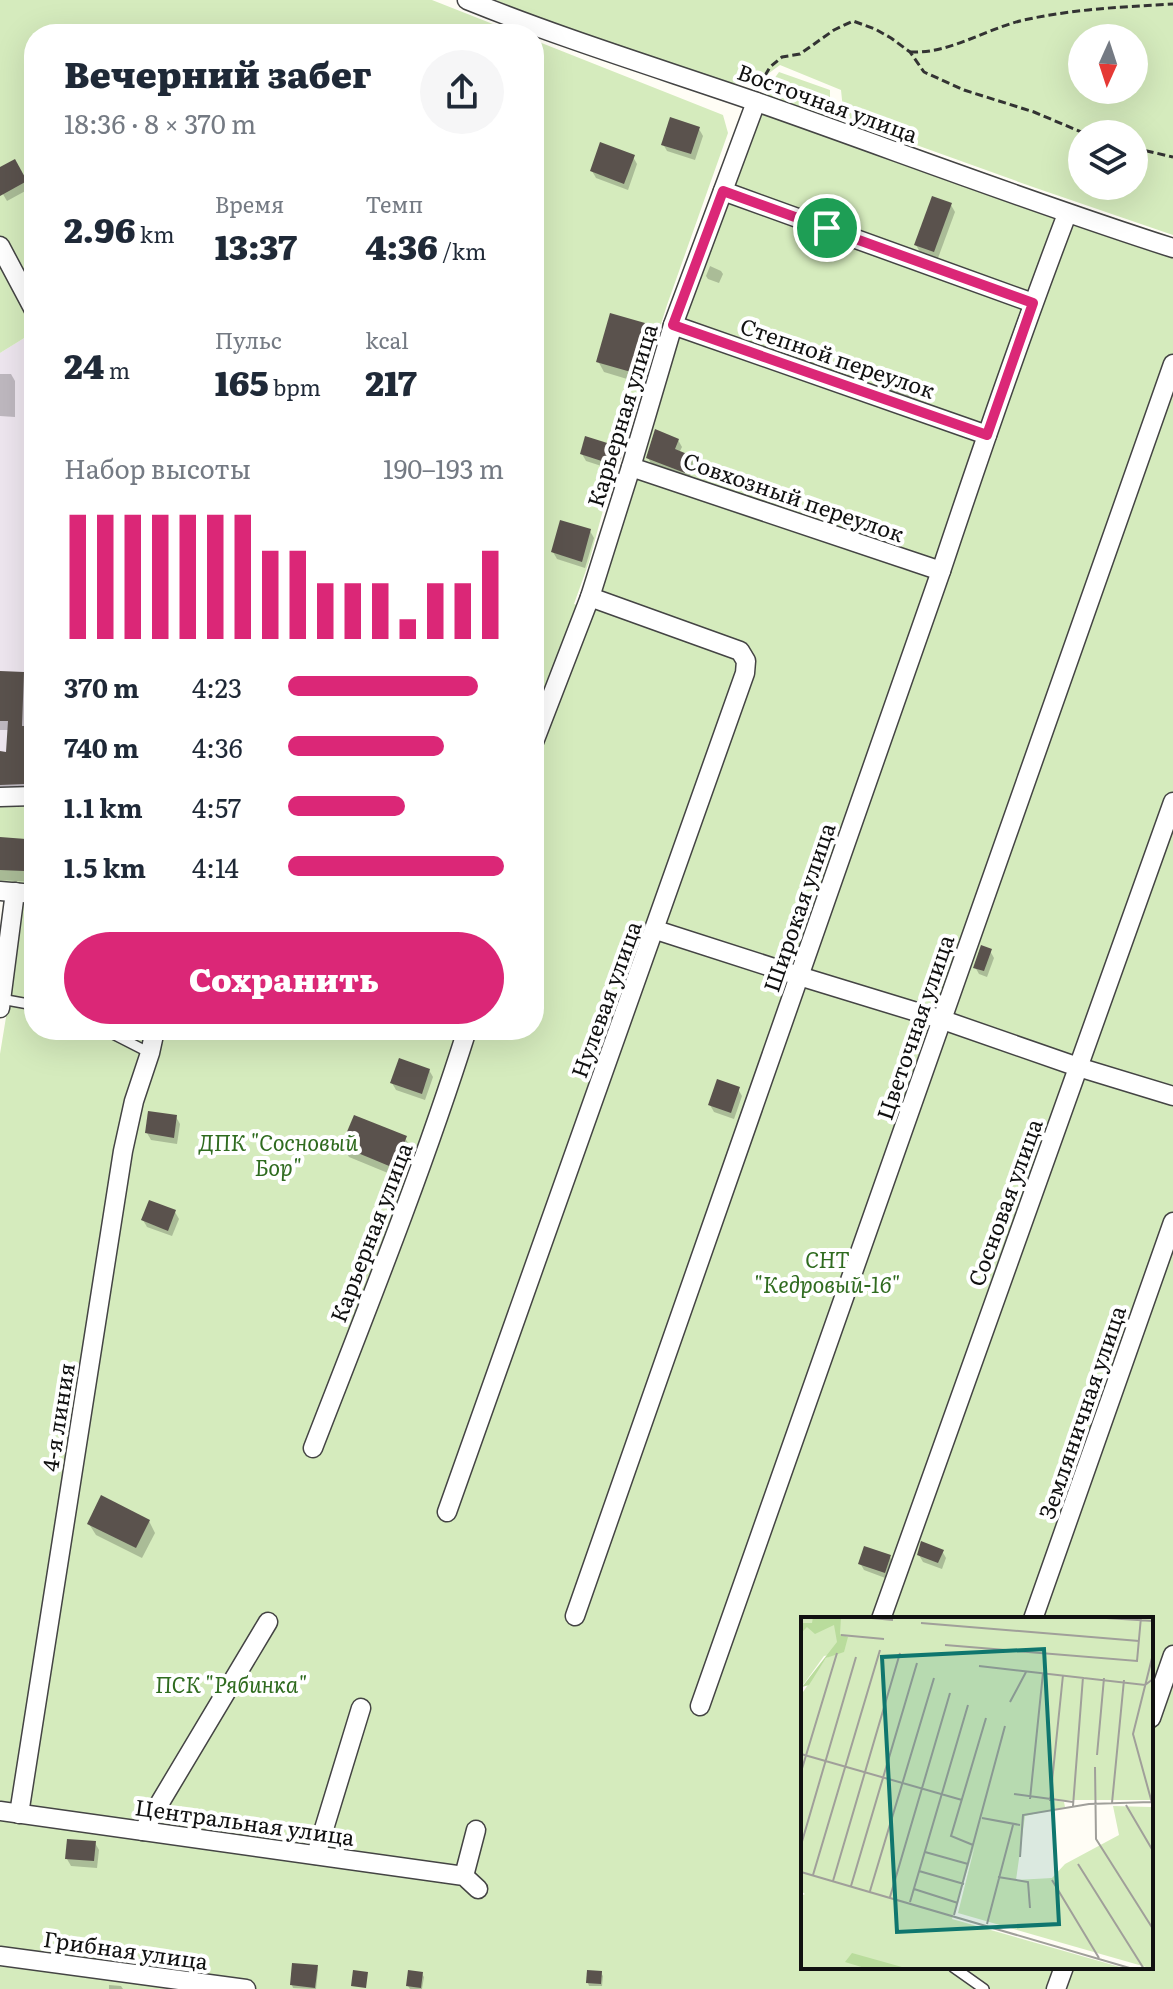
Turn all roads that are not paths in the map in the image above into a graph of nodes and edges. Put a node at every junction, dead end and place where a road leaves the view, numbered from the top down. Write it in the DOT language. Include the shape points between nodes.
graph roads {
  1 [pos="467,0"];
  2 [pos="510,24"];
  3 [pos="544,36"];
  4 [pos="756,102"];
  5 [pos="723,191"];
  6 [pos="1067,214"];
  7 [pos="0,246"];
  8 [pos="1173,248"];
  9 [pos="24,291"];
  10 [pos="1033,303"];
  11 [pos="673,325"];
  12 [pos="1173,364"];
  13 [pos="987,435"];
  14 [pos="631,467"];
  15 [pos="941,571"];
  16 [pos="590,597"];
  17 [pos="544,716"];
  18 [pos="24,796"];
  19 [pos="0,797"];
  20 [pos="1173,802"];
  21 [pos="7,892"];
  22 [pos="656,930"];
  23 [pos="799,976"];
  24 [pos="1,1003"];
  25 [pos="24,1004"];
  26 [pos="943,1020"];
  27 [pos="125,1040"];
  28 [pos="153,1040"];
  29 [pos="464,1040"];
  30 [pos="150,1053"];
  31 [pos="1078,1067"];
  32 [pos="1173,1096"];
  33 [pos="1173,1222"];
  34 [pos="313,1448"];
  35 [pos="447,1512"];
  36 [pos="575,1616"];
  37 [pos="882,1617"];
  38 [pos="1034,1617"];
  39 [pos="268,1622"];
  40 [pos="1173,1655"];
  41 [pos="700,1706"];
  42 [pos="361,1708"];
  43 [pos="1153,1712"];
  44 [pos="9,1812"];
  45 [pos="476,1830"];
  46 [pos="143,1831"];
  47 [pos="316,1855"];
  48 [pos="464,1876"];
  49 [pos="478,1889"];
  50 [pos="0,1956"];
  51 [pos="956,1969"];
  52 [pos="1063,1969"];
  53 [pos="211,1987"];
  54 [pos="246,1989"];
  55 [pos="984,1989"];
  56 [pos="1056,1989"];
  1 -- 2 [label="street, Восточная улица"];
  3 -- 4 [label="street, Восточная улица"];
  4 -- 5 [label="street, Карьерная улица"];
  4 -- 6 [label="street, Восточная улица"];
  5 -- 10 [label="street"];
  5 -- 11 [label="street, Карьерная улица"];
  6 -- 8 [label="street, Восточная улица"];
  6 -- 10 [label="street, Широкая улица"];
  7 -- 9 [label="street"];
  10 -- 13 [label="street, Широкая улица"];
  11 -- 13 [label="street, Степной переулок"];
  11 -- 14 [label="street, Карьерная улица"];
  12 -- 26 [label="street, Цветочная улица"];
  13 -- 15 [label="street, Широкая улица"];
  14 -- 15 [label="street, Совхозный переулок"];
  14 -- 16 [label="street, Карьерная улица"];
  15 -- 23 [label="street, Широкая улица"];
  16 -- 17 [label="street, Карьерная улица"];
  16 -- 22 [label="street, Нулевая улица" via="740,651 746,661"];
  18 -- 19 [label="street"];
  20 -- 31 [label="street, Сосновая улица"];
  21 -- 24 [label="street"];
  22 -- 23 [label="street"];
  22 -- 35 [label="street, Нулевая улица"];
  23 -- 26 [label="street"];
  23 -- 36 [label="street, Широкая улица"];
  24 -- 25 [label="lane"];
  26 -- 31 [label="street"];
  26 -- 41 [label="street, Цветочная улица"];
  27 -- 30 [label="lane"];
  28 -- 30 [label="street, 4-я линия"];
  29 -- 34 [label="street, Карьерная улица" via="398,1231"];
  30 -- 44 [label="street, 4-я линия" via="123,1151"];
  31 -- 32 [label="street"];
  31 -- 37 [label="street, Сосновая улица"];
  33 -- 38 [label="street, Земляничная улица"];
  39 -- 46 [label="street"];
  40 -- 43 [label="street"];
  42 -- 47 [label="street"];
  44 -- 46 [label="street, Центральная улица"];
  45 -- 48 [label="street"];
  46 -- 47 [label="street, Центральная улица"];
  47 -- 48 [label="street, Центральная улица"];
  48 -- 49 [label="street"];
  50 -- 53 [label="street, Грибная улица"];
  51 -- 55 [label="lane"];
  52 -- 56 [label="street"];
  53 -- 54 [label="street, Грибная улица"];
}
